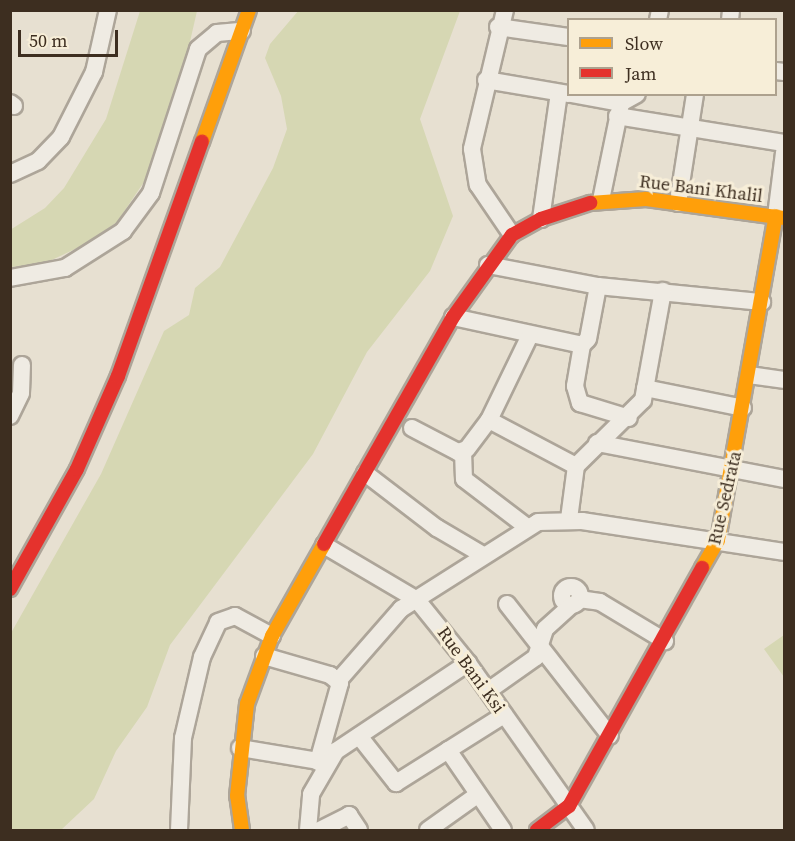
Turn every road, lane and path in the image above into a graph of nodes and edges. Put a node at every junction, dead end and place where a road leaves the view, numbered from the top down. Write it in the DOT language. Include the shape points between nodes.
graph roads {
  1 [pos="108,10"];
  2 [pos="249,10"];
  3 [pos="505,10"];
  4 [pos="498,27"];
  5 [pos="242,31"];
  6 [pos="567,37"];
  7 [pos="486,80"];
  8 [pos="566,94"];
  9 [pos="573,96"];
  10 [pos="636,96"];
  11 [pos="695,96"];
  12 [pos="619,110"];
  13 [pos="691,127"];
  14 [pos="784,143"];
  15 [pos="784,153"];
  16 [pos="10,174"];
  17 [pos="601,200"];
  18 [pos="678,203"];
  19 [pos="780,217"];
  20 [pos="541,219"];
  21 [pos="512,235"];
  22 [pos="488,265"];
  23 [pos="10,278"];
  24 [pos="598,286"];
  25 [pos="663,291"];
  26 [pos="762,302"];
  27 [pos="453,317"];
  28 [pos="530,334"];
  29 [pos="582,345"];
  30 [pos="22,365"];
  31 [pos="749,375"];
  32 [pos="784,380"];
  33 [pos="645,388"];
  34 [pos="743,408"];
  35 [pos="10,416"];
  36 [pos="629,418"];
  37 [pos="489,420"];
  38 [pos="412,428"];
  39 [pos="597,444"];
  40 [pos="463,452"];
  41 [pos="576,466"];
  42 [pos="733,472"];
  43 [pos="365,473"];
  44 [pos="784,479"];
  45 [pos="569,519"];
  46 [pos="527,526"];
  47 [pos="718,540"];
  48 [pos="324,545"];
  49 [pos="784,552"];
  50 [pos="483,555"];
  51 [pos="10,589"];
  52 [pos="417,600"];
  53 [pos="507,604"];
  54 [pos="272,636"];
  55 [pos="665,641"];
  56 [pos="541,645"];
  57 [pos="264,656"];
  58 [pos="468,663"];
  59 [pos="338,681"];
  60 [pos="488,691"];
  61 [pos="504,715"];
  62 [pos="359,736"];
  63 [pos="610,736"];
  64 [pos="240,748"];
  65 [pos="448,750"];
  66 [pos="322,762"];
  67 [pos="477,795"];
  68 [pos="569,806"];
  69 [pos="179,831"];
  70 [pos="242,831"];
  71 [pos="308,831"];
  72 [pos="320,831"];
  73 [pos="359,831"];
  74 [pos="428,831"];
  75 [pos="503,831"];
  76 [pos="537,831"];
  77 [pos="586,831"];
  1 -- 16 [label="street" via="94,72 61,137 38,161"];
  2 -- 5 [label="street"];
  3 -- 4 [label="street"];
  4 -- 6 [label="street"];
  4 -- 7 [label="street"];
  5 -- 23 [label="street" via="217,33 198,49 151,194 133,220 76,263 42,275"];
  5 -- 51 [label="street" via="118,376 77,470"];
  7 -- 8 [label="street"];
  7 -- 21 [label="street" via="472,149 473,168 489,207"];
  8 -- 20 [label="street"];
  9 -- 12 [label="street"];
  10 -- 12 [label="street"];
  11 -- 13 [label="street"];
  12 -- 13 [label="street"];
  12 -- 17 [label="street"];
  13 -- 14 [label="street"];
  13 -- 18 [label="street"];
  15 -- 19 [label="street, Rue Sedrata"];
  17 -- 18 [label="street, Rue Bani Khalil"];
  17 -- 20 [label="street, Rue Bani Khalil"];
  18 -- 19 [label="street, Rue Bani Khalil"];
  19 -- 26 [label="street, Rue Sedrata"];
  20 -- 21 [label="street, Rue Bani Khalil"];
  21 -- 22 [label="street"];
  22 -- 24 [label="street"];
  22 -- 27 [label="street"];
  24 -- 25 [label="street"];
  24 -- 29 [label="street" via="588,339"];
  25 -- 26 [label="street"];
  25 -- 33 [label="street"];
  26 -- 31 [label="street, Rue Sedrata"];
  27 -- 28 [label="street"];
  27 -- 43 [label="street"];
  28 -- 29 [label="street"];
  28 -- 37 [label="street"];
  29 -- 36 [label="street" via="575,386 580,403"];
  30 -- 35 [label="street" via="21,393"];
  31 -- 32 [label="street"];
  31 -- 34 [label="street, Rue Sedrata"];
  33 -- 34 [label="street"];
  33 -- 36 [label="street" via="641,406"];
  34 -- 42 [label="street, Rue Sedrata"];
  36 -- 39 [label="street"];
  37 -- 40 [label="street"];
  37 -- 41 [label="street"];
  38 -- 40 [label="street"];
  39 -- 41 [label="street"];
  39 -- 42 [label="street"];
  40 -- 46 [label="street" via="464,479"];
  41 -- 45 [label="street"];
  42 -- 44 [label="street"];
  42 -- 47 [label="street, Rue Sedrata"];
  43 -- 48 [label="street"];
  43 -- 50 [label="street" via="437,528"];
  45 -- 46 [label="street" via="550,519"];
  45 -- 47 [label="street"];
  46 -- 50 [label="street"];
  47 -- 49 [label="street"];
  47 -- 55 [label="street, Rue Sedrata"];
  48 -- 52 [label="street, Rue Bani Ksi"];
  48 -- 54 [label="street"];
  50 -- 52 [label="street"];
  52 -- 58 [label="street, Rue Bani Ksi"];
  52 -- 59 [label="street" via="392,616"];
  53 -- 56 [label="street"];
  54 -- 57 [label="street"];
  54 -- 69 [label="street" via="235,616 218,622 202,657 183,738"];
  55 -- 56 [label="street" via="600,602 576,602 545,629"];
  55 -- 63 [label="street, Rue Sedrata"];
  56 -- 60 [label="street" via="533,660"];
  56 -- 63 [label="street"];
  57 -- 59 [label="street"];
  57 -- 64 [label="street" via="247,704"];
  58 -- 60 [label="street, Rue Bani Ksi"];
  58 -- 62 [label="street"];
  59 -- 66 [label="street"];
  60 -- 61 [label="street, Rue Bani Ksi"];
  61 -- 65 [label="street"];
  61 -- 68 [label="street, Rue Bani Ksi"];
  62 -- 65 [label="street" via="396,783"];
  62 -- 66 [label="street"];
  63 -- 68 [label="street, Rue Sedrata"];
  64 -- 66 [label="street"];
  64 -- 70 [label="street" via="237,796"];
  65 -- 67 [label="street"];
  66 -- 71 [label="street" via="311,794"];
  67 -- 74 [label="street"];
  67 -- 75 [label="street"];
  68 -- 76 [label="street, Rue Sedrata"];
  68 -- 77 [label="street, Rue Bani Ksi"];
  72 -- 73 [label="street" via="349,815"];
}
